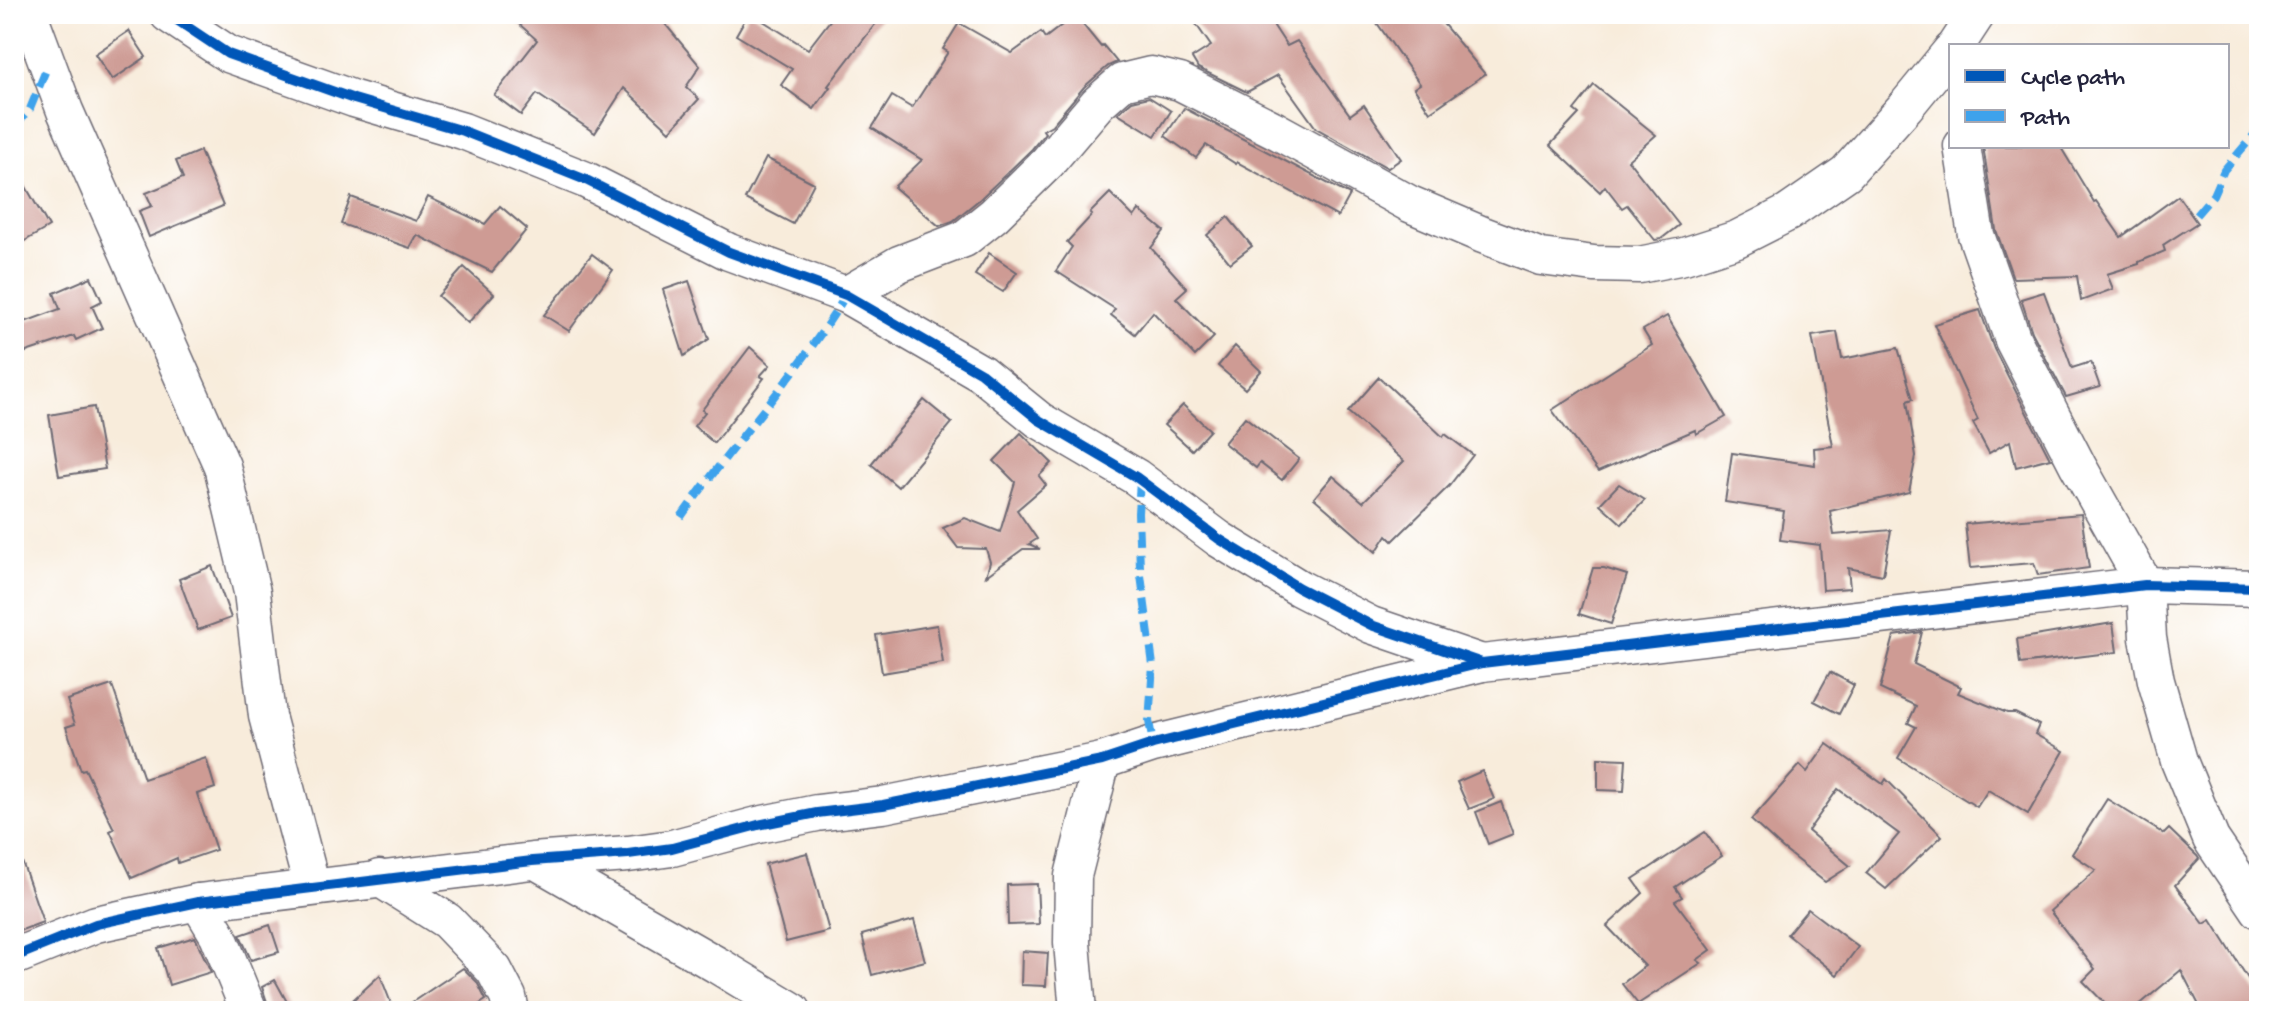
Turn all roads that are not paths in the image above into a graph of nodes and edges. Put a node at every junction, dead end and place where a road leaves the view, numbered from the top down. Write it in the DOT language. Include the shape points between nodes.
graph roads {
  1 [pos="29,14"];
  2 [pos="168,14"];
  3 [pos="1977,14"];
  4 [pos="1956,44"];
  5 [pos="1949,53"];
  6 [pos="1962,148"];
  7 [pos="846,295"];
  8 [pos="2145,585"];
  9 [pos="2259,588"];
  10 [pos="1482,663"];
  11 [pos="1102,761"];
  12 [pos="536,861"];
  13 [pos="379,878"];
  14 [pos="312,887"];
  15 [pos="198,902"];
  16 [pos="2259,910"];
  17 [pos="14,957"];
  18 [pos="249,1011"];
  19 [pos="511,1011"];
  20 [pos="793,1011"];
  21 [pos="1078,1011"];
  1 -- 14 [label="street" via="65,111 222,466 252,592 267,716"];
  2 -- 7 [label="street" via="228,54 463,131 586,180 729,252"];
  3 -- 4 [label="street"];
  5 -- 7 [label="street" via="1846,173 1737,239 1639,265 1541,257 1483,235 1410,204 1180,82 1151,75 1122,82 1098,103 1047,163 964,239 899,264"];
  6 -- 8 [label="street" via="1976,235 2013,340"];
  7 -- 10 [label="street" via="981,373 1039,420 1136,477 1219,539 1299,588 1371,625"];
  8 -- 9 [label="street"];
  8 -- 10 [label="street"];
  8 -- 16 [label="street" via="2156,681 2179,761 2211,839"];
  10 -- 11 [label="street"];
  11 -- 12 [label="street" via="817,813 672,848"];
  11 -- 21 [label="street" via="1073,876"];
  12 -- 13 [label="street"];
  12 -- 20 [label="street"];
  13 -- 14 [label="street"];
  13 -- 19 [label="street" via="447,921 494,970"];
  14 -- 15 [label="street"];
  15 -- 17 [label="street" via="96,924"];
  15 -- 18 [label="street" via="218,935"];
}
